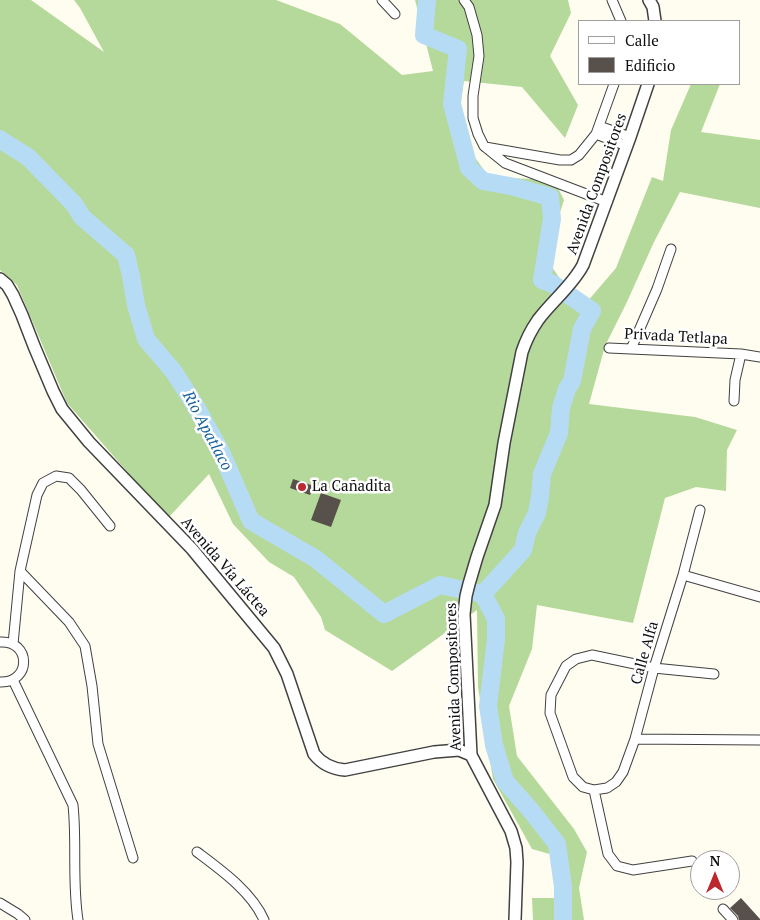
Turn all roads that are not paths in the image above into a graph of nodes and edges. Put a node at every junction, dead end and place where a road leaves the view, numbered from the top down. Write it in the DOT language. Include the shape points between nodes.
graph roads {
  1 [pos="382,0"];
  2 [pos="464,0"];
  3 [pos="612,0"];
  4 [pos="649,0"];
  5 [pos="395,14"];
  6 [pos="621,20"];
  7 [pos="655,20"];
  8 [pos="614,85"];
  9 [pos="648,85"];
  10 [pos="598,130"];
  11 [pos="629,142"];
  12 [pos="484,146"];
  13 [pos="607,202"];
  14 [pos="671,249"];
  15 [pos="0,279"];
  16 [pos="609,348"];
  17 [pos="631,349"];
  18 [pos="741,354"];
  19 [pos="760,357"];
  20 [pos="734,401"];
  21 [pos="700,510"];
  22 [pos="110,526"];
  23 [pos="20,572"];
  24 [pos="683,575"];
  25 [pos="760,597"];
  26 [pos="0,642"];
  27 [pos="13,644"];
  28 [pos="654,668"];
  29 [pos="714,674"];
  30 [pos="12,680"];
  31 [pos="0,682"];
  32 [pos="635,739"];
  33 [pos="760,740"];
  34 [pos="471,755"];
  35 [pos="594,790"];
  36 [pos="198,852"];
  37 [pos="133,858"];
  38 [pos="690,861"];
  39 [pos="0,903"];
  40 [pos="723,909"];
  41 [pos="25,920"];
  42 [pos="78,920"];
  43 [pos="264,920"];
  44 [pos="515,920"];
  45 [pos="733,920"];
  1 -- 5 [label="street"];
  2 -- 12 [label="street" via="477,35 479,56 473,118"];
  3 -- 6 [label="street"];
  4 -- 7 [label="street"];
  8 -- 10 [label="street"];
  9 -- 11 [label="street, Avenida Compositores"];
  10 -- 11 [label="street"];
  10 -- 12 [label="street" via="579,155 571,160"];
  11 -- 13 [label="street, Avenida Compositores"];
  12 -- 13 [label="street" via="505,163"];
  13 -- 34 [label="street, Avenida Compositores" via="578,276 539,318 522,352 495,505 466,596 464,614"];
  14 -- 17 [label="street"];
  15 -- 34 [label="street, Avenida Vía Láctea" via="16,302 62,409 89,442 192,548 274,648 287,674 314,754 333,768 344,770 442,751 459,750"];
  16 -- 17 [label="street, Privada Tetlapa"];
  17 -- 18 [label="street, Privada Tetlapa"];
  18 -- 19 [label="street, Privada Tetlapa"];
  18 -- 20 [label="street, Privada Tetlapa"];
  21 -- 24 [label="street, Calle Alfa"];
  22 -- 23 [label="street" via="69,478 56,476 43,483 38,495"];
  23 -- 27 [label="street"];
  23 -- 37 [label="street" via="69,622 85,646 98,744"];
  24 -- 25 [label="street"];
  24 -- 28 [label="street, Calle Alfa"];
  26 -- 27 [label="street"];
  27 -- 30 [label="street" via="22,653 24,665"];
  28 -- 29 [label="street"];
  28 -- 32 [label="street, Calle Alfa"];
  28 -- 35 [label="street" via="592,655 576,659 566,666 550,695 550,713 573,777 583,787"];
  30 -- 31 [label="street"];
  30 -- 42 [label="street" via="73,805"];
  32 -- 33 [label="street"];
  32 -- 35 [label="street, Calle Alfa" via="616,782 607,788"];
  34 -- 44 [label="street, Avenida Compositores" via="511,831 516,848"];
  35 -- 38 [label="street" via="608,854 617,866 633,870"];
  36 -- 43 [label="street" via="234,880"];
  39 -- 41 [label="street"];
  40 -- 45 [label="street"];
}
